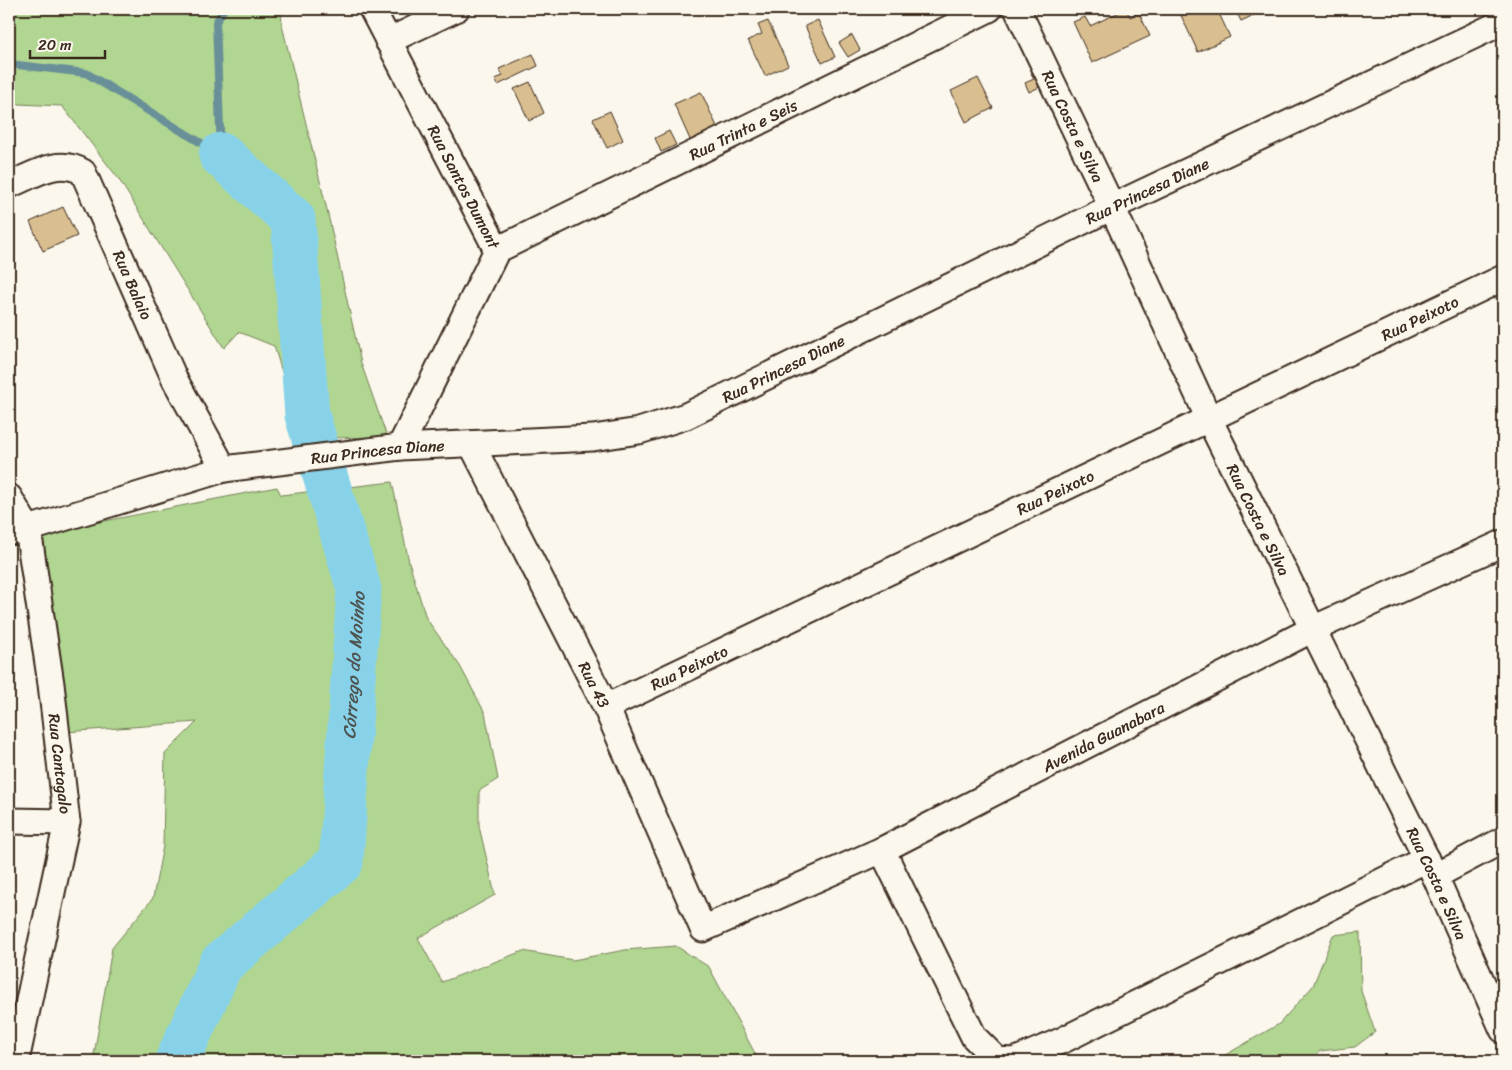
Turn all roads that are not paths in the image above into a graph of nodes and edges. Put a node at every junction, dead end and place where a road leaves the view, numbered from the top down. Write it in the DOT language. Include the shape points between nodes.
graph roads {
  1 [pos="372,9"];
  2 [pos="456,9"];
  3 [pos="989,9"];
  4 [pos="1017,9"];
  5 [pos="1503,22"];
  6 [pos="388,41"];
  7 [pos="9,185"];
  8 [pos="1112,207"];
  9 [pos="497,250"];
  10 [pos="1503,278"];
  11 [pos="1209,419"];
  12 [pos="472,445"];
  13 [pos="400,448"];
  14 [pos="224,469"];
  15 [pos="9,497"];
  16 [pos="18,531"];
  17 [pos="1503,543"];
  18 [pos="1313,629"];
  19 [pos="606,707"];
  20 [pos="9,821"];
  21 [pos="67,822"];
  22 [pos="1503,840"];
  23 [pos="882,850"];
  24 [pos="1431,868"];
  25 [pos="704,929"];
  26 [pos="1503,1030"];
  27 [pos="16,1061"];
  1 -- 6 [label="street, Rua Santos Dumont"];
  2 -- 6 [label="street"];
  3 -- 9 [label="street, Rua Trinta e Seis"];
  4 -- 8 [label="street, Rua Costa e Silva"];
  5 -- 8 [label="street, Rua Princesa Diane"];
  6 -- 9 [label="street, Rua Santos Dumont"];
  7 -- 14 [label="street, Rua Balaio" via="56,165 83,172 175,380"];
  8 -- 11 [label="street, Rua Costa e Silva"];
  8 -- 12 [label="street, Rua Princesa Diane" via="686,416 639,431 593,438"];
  9 -- 13 [label="street, Rua Santos Dumont"];
  10 -- 11 [label="street, Rua Peixoto"];
  11 -- 18 [label="street, Rua Costa e Silva"];
  11 -- 19 [label="street, Rua Peixoto"];
  12 -- 13 [label="street, Rua Princesa Diane"];
  12 -- 19 [label="street, Rua 43"];
  13 -- 14 [label="street, Rua Princesa Diane"];
  14 -- 16 [label="street, Rua Princesa Diane"];
  15 -- 16 [label="street, Rua Cantagalo"];
  16 -- 21 [label="street, Rua Cantagalo" via="51,684"];
  17 -- 18 [label="street, Avenida Guanabara"];
  18 -- 23 [label="street, Avenida Guanabara"];
  18 -- 24 [label="street, Rua Costa e Silva"];
  19 -- 25 [label="street, Rua 43"];
  20 -- 21 [label="street"];
  21 -- 27 [label="street, Rua Cantagalo"];
  22 -- 24 [label="street"];
  23 -- 24 [label="street" via="974,1038 997,1060 1014,1061"];
  23 -- 25 [label="street, Avenida Guanabara"];
  24 -- 26 [label="street, Rua Costa e Silva"];
}
